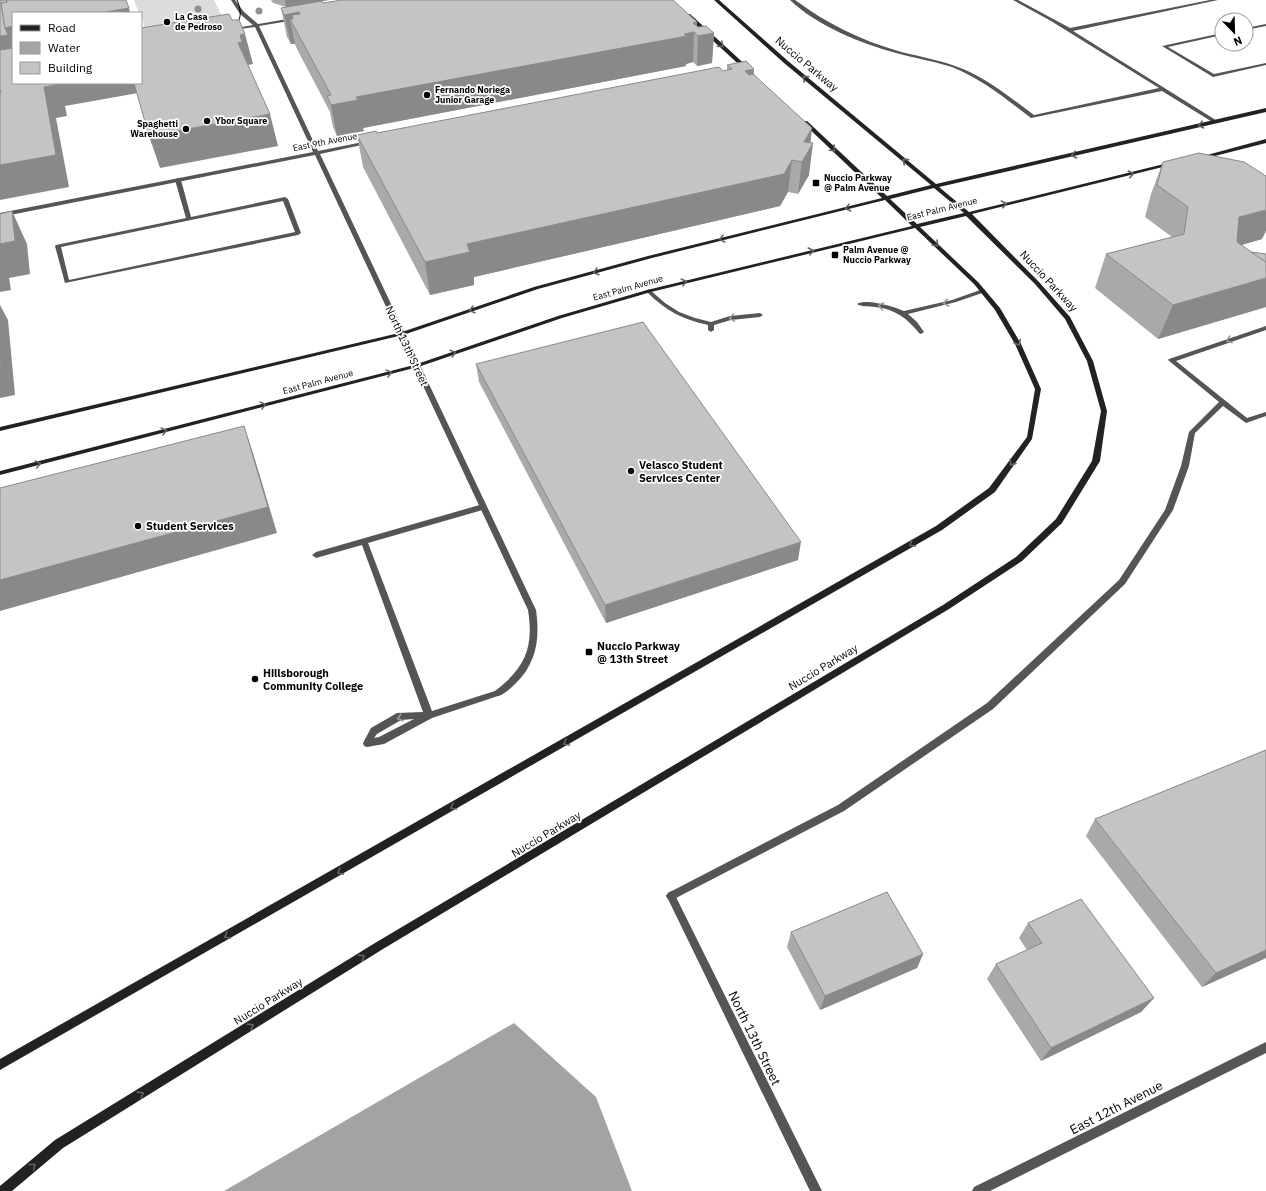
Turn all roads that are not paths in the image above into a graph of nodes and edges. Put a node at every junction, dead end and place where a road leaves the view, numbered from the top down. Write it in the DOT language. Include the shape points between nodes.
graph roads {
  1 [pos="233,0"];
  2 [pos="716,0"];
  3 [pos="792,0"];
  4 [pos="1015,0"];
  5 [pos="1216,0"];
  6 [pos="683,11"];
  7 [pos="302,18"];
  8 [pos="256,25"];
  9 [pos="1266,25"];
  10 [pos="1254,27"];
  11 [pos="224,30"];
  12 [pos="1069,30"];
  13 [pos="1214,36"];
  14 [pos="1266,64"];
  15 [pos="747,69"];
  16 [pos="737,71"];
  17 [pos="753,74"];
  18 [pos="1163,89"];
  19 [pos="1266,110"];
  20 [pos="798,117"];
  21 [pos="1216,122"];
  22 [pos="1266,141"];
  23 [pos="375,142"];
  24 [pos="315,153"];
  25 [pos="1192,159"];
  26 [pos="1177,163"];
  27 [pos="178,180"];
  28 [pos="935,186"];
  29 [pos="886,199"];
  30 [pos="966,212"];
  31 [pos="0,215"];
  32 [pos="189,218"];
  33 [pos="917,225"];
  34 [pos="649,291"];
  35 [pos="983,291"];
  36 [pos="860,304"];
  37 [pos="905,313"];
  38 [pos="760,315"];
  39 [pos="1266,328"];
  40 [pos="920,332"];
  41 [pos="401,334"];
  42 [pos="416,366"];
  43 [pos="1223,402"];
  44 [pos="1266,414"];
  45 [pos="0,429"];
  46 [pos="0,473"];
  47 [pos="483,507"];
  48 [pos="364,541"];
  49 [pos="316,555"];
  50 [pos="429,715"];
  51 [pos="1266,1047"];
  52 [pos="0,1065"];
  53 [pos="2,1191"];
  54 [pos="816,1191"];
  55 [pos="978,1191"];
  1 -- 8 [label="street, North 13th Street" via="242,13"];
  28 -- 2 [label="main road, Nuccio Parkway, one-way"];
  3 -- 18 [label="street" via="813,17 834,29 867,42 962,70 983,81 1033,118"];
  4 -- 12 [label="street"];
  5 -- 12 [label="street"];
  6 -- 15 [label="main road, one-way"];
  7 -- 8 [label="street"];
  8 -- 11 [label="street"];
  8 -- 24 [label="street, North 13th Street"];
  9 -- 10 [label="street"];
  12 -- 18 [label="street"];
  13 -- 14 [label="street" via="1164,46 1213,76"];
  15 -- 16 [label="street"];
  15 -- 17 [label="main road"];
  18 -- 21 [label="street"];
  19 -- 21 [label="main road"];
  20 -- 29 [label="main road, one-way"];
  21 -- 28 [label="main road, one-way"];
  22 -- 25 [label="main road" via="1211,157"];
  23 -- 24 [label="street, East 9th Avenue"];
  24 -- 27 [label="street, East 9th Avenue"];
  24 -- 41 [label="street, North 13th Street"];
  30 -- 26 [label="main road, East Palm Avenue, one-way"];
  27 -- 31 [label="street, East 9th Avenue"];
  27 -- 32 [label="street"];
  28 -- 29 [label="main road"];
  28 -- 30 [label="main road, Nuccio Parkway"];
  29 -- 33 [label="main road"];
  29 -- 41 [label="main road, one-way" via="650,256 559,282"];
  30 -- 33 [label="main road, East Palm Avenue"];
  53 -- 30 [label="main road, Nuccio Parkway, one-way" via="59,1144 379,946 946,607 1019,559 1059,521 1096,461 1104,411 1090,361 1068,318"];
  32 -- 32 [label="street" via="285,199 298,233 67,282 58,246"];
  34 -- 33 [label="main road, East Palm Avenue, one-way"];
  33 -- 35 [label="main road, one-way"];
  38 -- 34 [label="street, one-way" via="730,318 711,327 675,313 663,306"];
  42 -- 34 [label="main road, East Palm Avenue, one-way" via="560,317"];
  35 -- 37 [label="street, one-way"];
  35 -- 52 [label="main road, one-way" via="998,309 1018,344 1038,390 1030,437 992,490 911,544"];
  37 -- 36 [label="street, one-way" via="883,305"];
  37 -- 40 [label="street"];
  39 -- 43 [label="street, one-way" via="1170,360"];
  41 -- 42 [label="street, North 13th Street"];
  41 -- 45 [label="main road"];
  46 -- 42 [label="main road, East Palm Avenue, one-way"];
  42 -- 47 [label="street, North 13th Street"];
  43 -- 44 [label="street" via="1246,421"];
  43 -- 54 [label="street, North 13th Street" via="1192,432 1185,466 1169,510 1122,582 990,706 841,808 671,896"];
  47 -- 48 [label="street"];
  47 -- 50 [label="street, North 13th Street" via="527,598 535,623 531,654 525,669 498,693"];
  48 -- 49 [label="street"];
  48 -- 50 [label="street"];
  50 -- 50 [label="street, one-way" via="400,716 374,731 367,743 381,741"];
  51 -- 55 [label="street, East 12th Avenue"];
}
